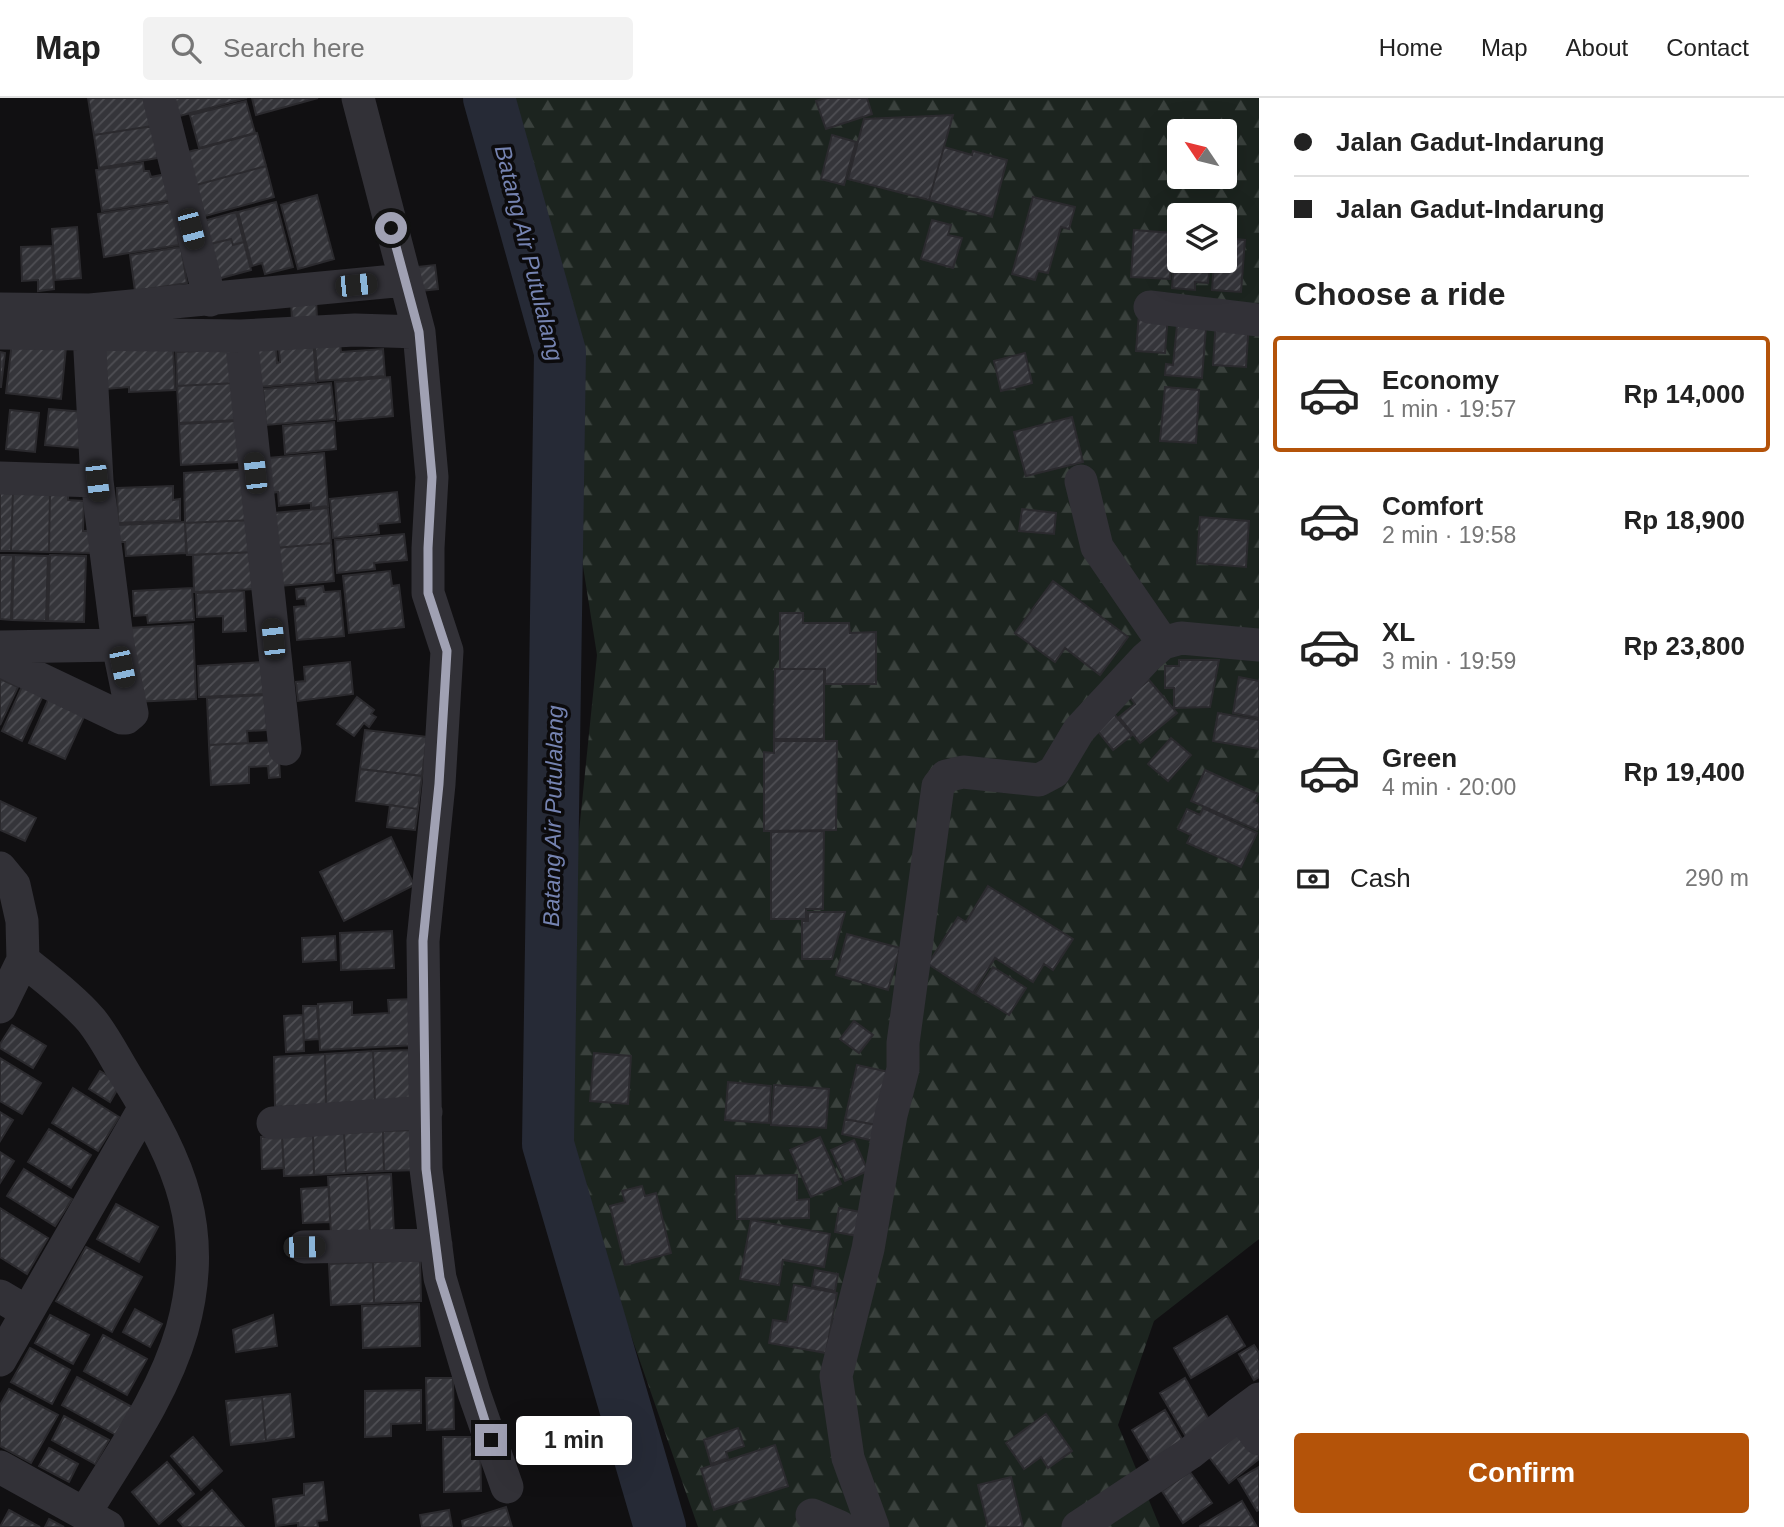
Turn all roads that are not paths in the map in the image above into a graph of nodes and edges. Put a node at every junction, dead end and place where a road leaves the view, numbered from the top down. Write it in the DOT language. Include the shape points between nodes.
graph roads {
  1 [pos="159,98"];
  2 [pos="358,98"];
  3 [pos="405,280"];
  4 [pos="210,300"];
  5 [pos="1150,307"];
  6 [pos="0,309"];
  7 [pos="1259,320"];
  8 [pos="419,332"];
  9 [pos="89,333"];
  10 [pos="0,334"];
  11 [pos="240,336"];
  12 [pos="0,478"];
  13 [pos="97,481"];
  14 [pos="1080,481"];
  15 [pos="1163,643"];
  16 [pos="118,645"];
  17 [pos="1259,646"];
  18 [pos="0,647"];
  19 [pos="0,660"];
  20 [pos="285,749"];
  21 [pos="0,868"];
  22 [pos="23,960"];
  23 [pos="0,1007"];
  24 [pos="145,1107"];
  25 [pos="426,1112"];
  26 [pos="273,1123"];
  27 [pos="436,1245"];
  28 [pos="304,1247"];
  29 [pos="14,1304"];
  30 [pos="0,1360"];
  31 [pos="1253,1417"];
  32 [pos="0,1467"];
  33 [pos="507,1487"];
  34 [pos="97,1520"];
  35 [pos="873,1527"];
  36 [pos="1078,1527"];
  1 -- 4 [label="street"];
  2 -- 3 [label="street"];
  3 -- 4 [label="street"];
  3 -- 8 [label="street"];
  4 -- 6 [label="street" via="90,310"];
  5 -- 7 [label="street"];
  8 -- 11 [label="street"];
  8 -- 25 [label="street" via="432,477 428,593 447,651 423,941"];
  9 -- 10 [label="street"];
  9 -- 11 [label="street"];
  9 -- 13 [label="street"];
  11 -- 20 [label="street"];
  12 -- 13 [label="street"];
  13 -- 16 [label="street"];
  14 -- 15 [label="street" via="1097,547"];
  15 -- 17 [label="street" via="1181,638"];
  15 -- 35 [label="street" via="1079,730 1047,777 1030,781 963,772 946,776 938,786 903,1069 868,1249 836,1376 848,1458"];
  16 -- 18 [label="street"];
  16 -- 19 [label="street" via="132,710 126,718"];
  21 -- 22 [label="street" via="13,885 22,921"];
  22 -- 23 [label="street"];
  22 -- 24 [label="street" via="92,1021"];
  24 -- 29 [label="street"];
  24 -- 34 [label="street" via="174,1165 190,1211 191,1293 166,1369"];
  25 -- 26 [label="street"];
  25 -- 27 [label="street" via="426,1169"];
  27 -- 28 [label="street"];
  27 -- 33 [label="street" via="440,1278"];
  29 -- 30 [label="street"];
  31 -- 36 [label="street"];
  32 -- 34 [label="street"];
}
